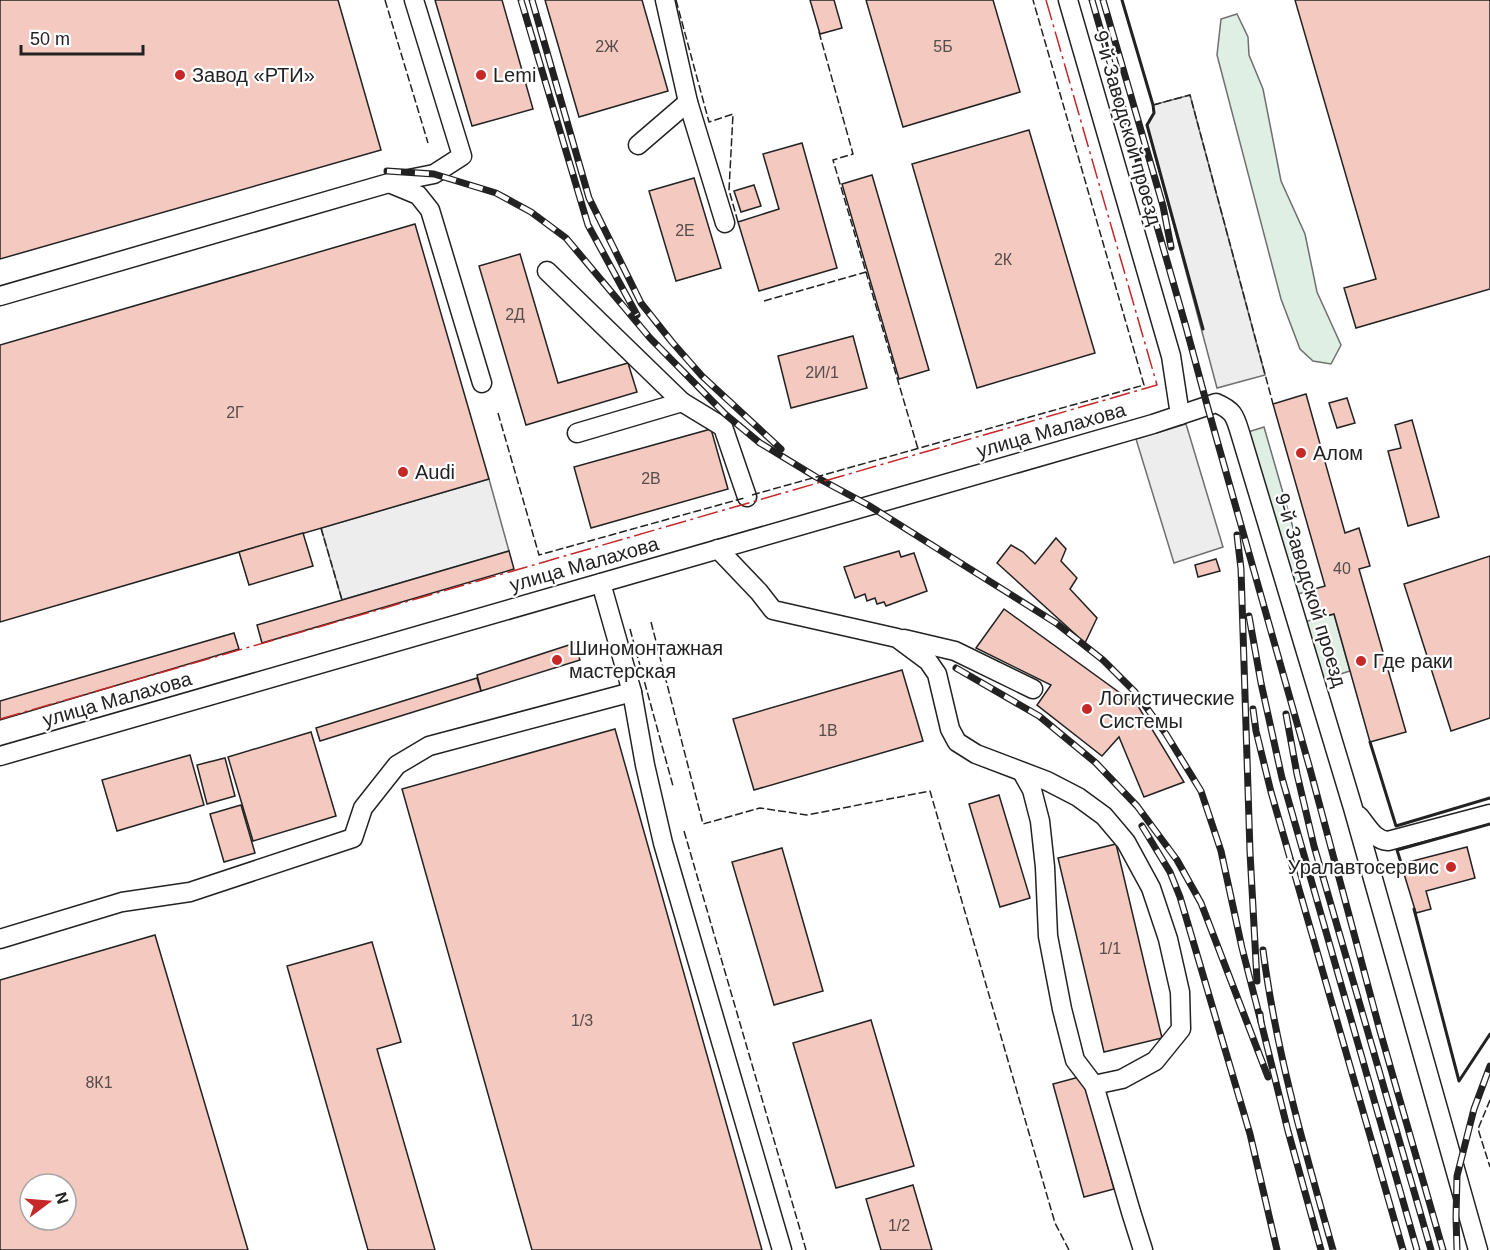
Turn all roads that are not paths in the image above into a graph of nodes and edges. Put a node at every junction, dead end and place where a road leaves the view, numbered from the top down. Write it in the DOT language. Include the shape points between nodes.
graph roads {
  1 [pos="414,0"];
  2 [pos="665,0"];
  3 [pos="1068,0"];
  4 [pos="688,102"];
  5 [pos="638,145"];
  6 [pos="389,183"];
  7 [pos="725,223"];
  8 [pos="547,271"];
  9 [pos="0,296"];
  10 [pos="482,383"];
  11 [pos="682,402"];
  12 [pos="1180,414"];
  13 [pos="577,434"];
  14 [pos="747,497"];
  15 [pos="718,549"];
  16 [pos="601,583"];
  17 [pos="897,638"];
  18 [pos="1033,689"];
  19 [pos="632,692"];
  20 [pos="0,756"];
  21 [pos="1022,772"];
  22 [pos="1353,808"];
  23 [pos="1490,814"];
  24 [pos="0,939"];
  25 [pos="1094,1084"];
  26 [pos="782,1250"];
  27 [pos="1143,1250"];
  28 [pos="1478,1250"];
  1 -- 6 [label="street" via="462,156 434,174"];
  2 -- 4 [label="street"];
  3 -- 12 [label="street, 9-й Заводской проезд" via="1171,356"];
  4 -- 5 [label="street"];
  4 -- 7 [label="street"];
  6 -- 9 [label="street"];
  6 -- 10 [label="street" via="417,195 430,210"];
  8 -- 11 [label="street"];
  11 -- 13 [label="street"];
  11 -- 14 [label="street" via="723,427"];
  12 -- 15 [label="street, улица Малахова"];
  12 -- 22 [label="street, 9-й Заводской проезд" via="1216,402 1234,415"];
  15 -- 16 [label="street, улица Малахова"];
  15 -- 17 [label="street" via="773,610"];
  16 -- 19 [label="street"];
  16 -- 20 [label="street, улица Малахова"];
  17 -- 18 [label="street" via="956,651"];
  17 -- 21 [label="street" via="928,661 937,674 950,729 957,742"];
  19 -- 24 [label="street" via="429,746 397,765 363,808 353,838 190,892 122,902"];
  19 -- 26 [label="street" via="663,843"];
  21 -- 25 [label="street" via="1032,790 1040,821 1048,936 1062,1009 1075,1060"];
  21 -- 25 [label="street" via="1078,797 1104,816 1126,842 1151,888 1176,971 1181,1029 1155,1061 1122,1079"];
  22 -- 23 [label="street" via="1374,835 1388,841"];
  22 -- 28 [label="street, 9-й Заводской проезд"];
  25 -- 27 [label="street"];
}
